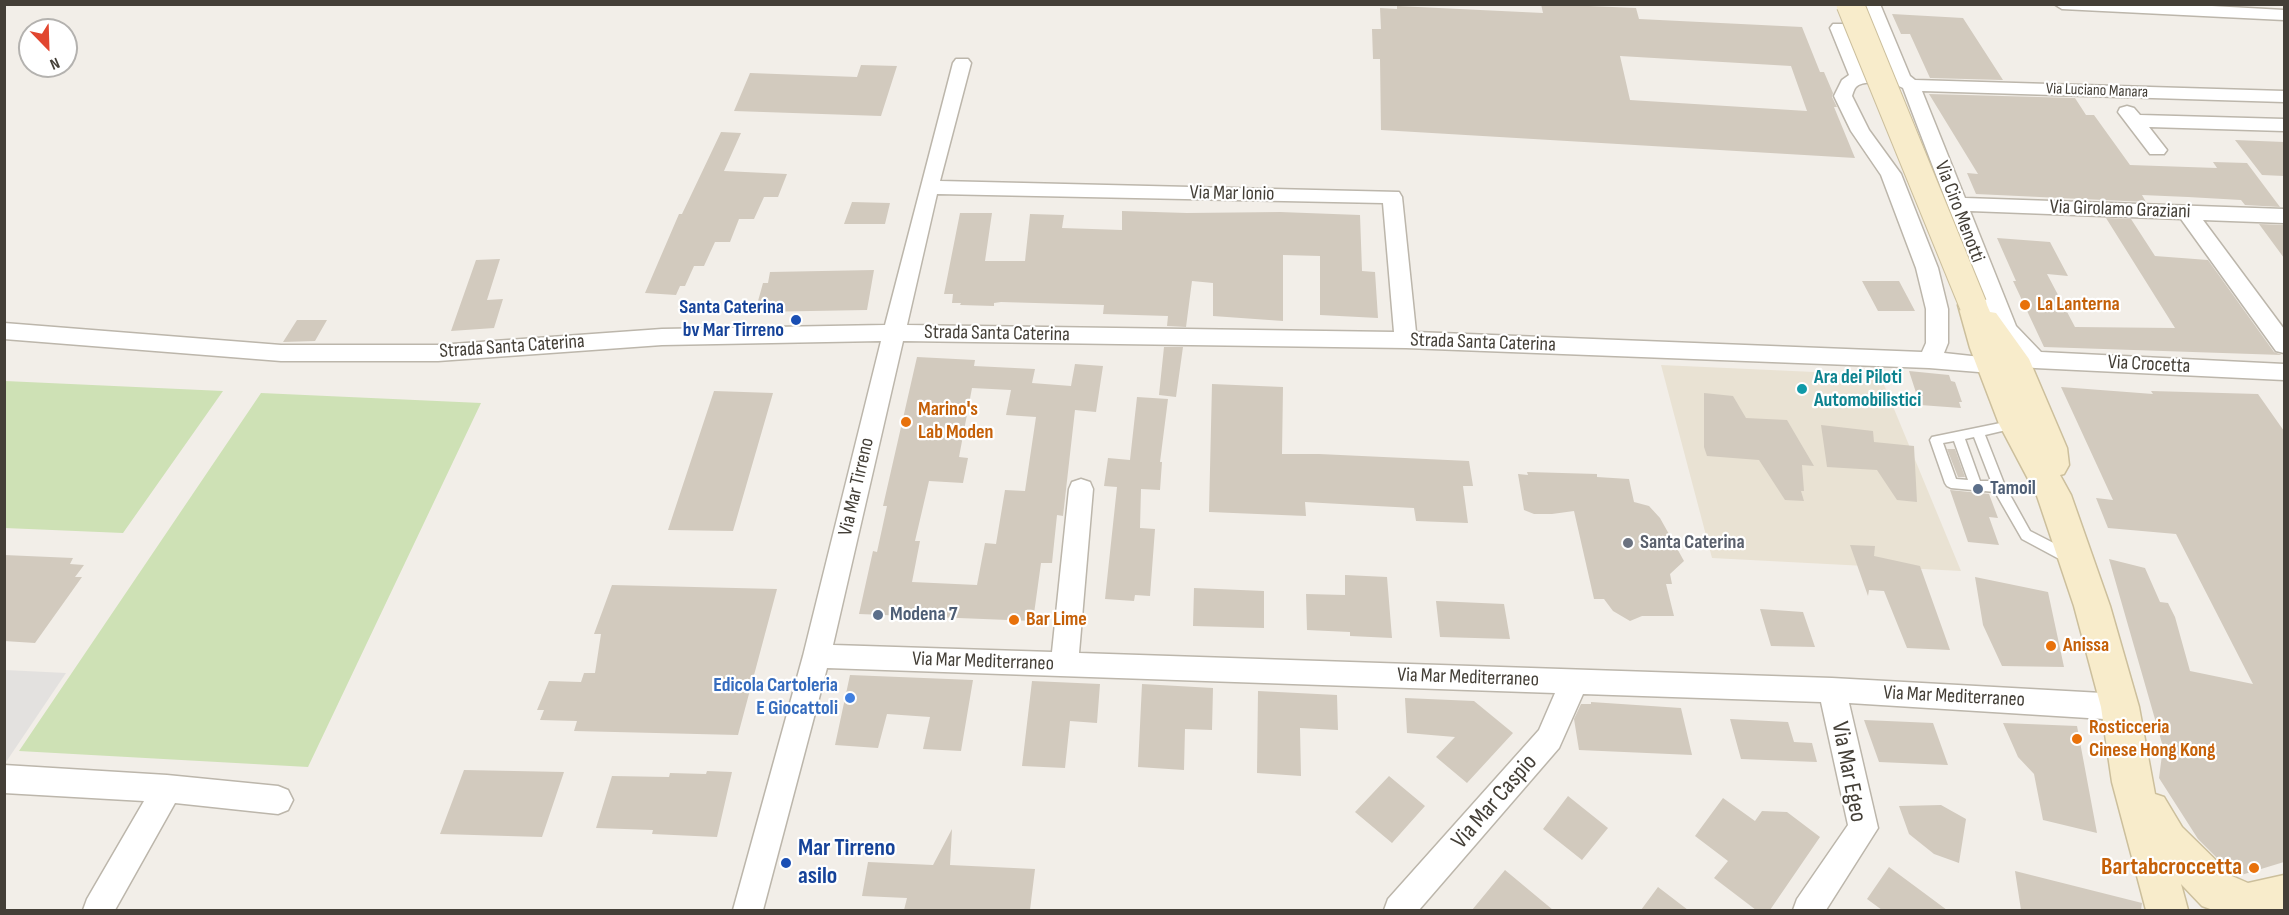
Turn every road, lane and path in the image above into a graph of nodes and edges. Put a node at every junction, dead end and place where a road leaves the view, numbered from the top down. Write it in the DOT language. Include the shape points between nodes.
graph roads {
  1 [pos="1850,4"];
  2 [pos="1871,4"];
  3 [pos="2062,4"];
  4 [pos="2284,15"];
  5 [pos="1881,29"];
  6 [pos="962,63"];
  7 [pos="1859,77"];
  8 [pos="1906,82"];
  9 [pos="2112,92"];
  10 [pos="2284,96"];
  11 [pos="2134,121"];
  12 [pos="2284,125"];
  13 [pos="2157,150"];
  14 [pos="928,188"];
  15 [pos="1956,204"];
  16 [pos="2187,213"];
  17 [pos="2284,216"];
  18 [pos="4,331"];
  19 [pos="894,333"];
  20 [pos="1406,340"];
  21 [pos="2284,345"];
  22 [pos="1929,360"];
  23 [pos="2014,361"];
  24 [pos="2284,372"];
  25 [pos="2015,424"];
  26 [pos="1978,432"];
  27 [pos="1958,436"];
  28 [pos="1976,485"];
  29 [pos="1999,487"];
  30 [pos="1081,489"];
  31 [pos="2054,495"];
  32 [pos="2077,561"];
  33 [pos="817,656"];
  34 [pos="1064,664"];
  35 [pos="1574,682"];
  36 [pos="1832,690"];
  37 [pos="2120,707"];
  38 [pos="4,779"];
  39 [pos="2132,782"];
  40 [pos="167,789"];
  41 [pos="278,800"];
  42 [pos="2284,896"];
  43 [pos="98,910"];
  44 [pos="748,910"];
  45 [pos="1399,910"];
  46 [pos="1808,910"];
  47 [pos="2167,910"];
  1 -- 23 [label="main road, Via Ciro Menotti, bridge" via="1973,305"];
  2 -- 5 [label="street, Via Ciro Menotti"];
  3 -- 4 [label="street"];
  5 -- 7 [label="street" via="1839,28"];
  5 -- 8 [label="street, Via Ciro Menotti"];
  6 -- 14 [label="street, Via Mar Tirreno"];
  7 -- 8 [label="street"];
  7 -- 22 [label="street" via="1848,84 1843,96 1860,131 1891,174 1932,288 1937,309 1937,343"];
  8 -- 9 [label="street, Via Luciano Manara"];
  8 -- 15 [label="street, Via Ciro Menotti"];
  9 -- 10 [label="street, Via Luciano Manara"];
  9 -- 11 [label="street"];
  11 -- 12 [label="street"];
  11 -- 13 [label="street"];
  14 -- 19 [label="street, Via Mar Tirreno"];
  14 -- 20 [label="street, Via Mar Ionio" via="1392,198"];
  15 -- 16 [label="street, Via Girolamo Graziani"];
  15 -- 23 [label="street, Via Ciro Menotti" via="2006,330"];
  16 -- 17 [label="street, Via Girolamo Graziani"];
  16 -- 21 [label="street"];
  18 -- 19 [label="street, Strada Santa Caterina" via="280,354 438,353 662,337"];
  19 -- 20 [label="street, Strada Santa Caterina"];
  19 -- 33 [label="street, Via Mar Tirreno"];
  20 -- 22 [label="street, Strada Santa Caterina"];
  22 -- 23 [label="street, Strada Santa Caterina"];
  23 -- 24 [label="street, Via Crocetta"];
  23 -- 25 [label="main road, Via Ciro Menotti"];
  23 -- 31 [label="main road, Via Ciro Menotti" via="2051,448"];
  25 -- 26 [label="lane"];
  25 -- 31 [label="main road, Via Ciro Menotti"];
  26 -- 27 [label="lane"];
  26 -- 29 [label="lane"];
  27 -- 28 [label="lane"];
  27 -- 28 [label="lane" via="1936,440 1951,483"];
  28 -- 29 [label="lane"];
  29 -- 32 [label="lane" via="2026,535"];
  30 -- 34 [label="street"];
  31 -- 32 [label="main road, Via Ciro Menotti"];
  32 -- 37 [label="main road, Via Ciro Menotti"];
  33 -- 34 [label="street, Via Mar Mediterraneo"];
  33 -- 44 [label="street, Via Mar Tirreno"];
  34 -- 35 [label="street, Via Mar Mediterraneo"];
  35 -- 36 [label="street, Via Mar Mediterraneo"];
  35 -- 45 [label="street, Via Mar Caspio" via="1549,739"];
  36 -- 37 [label="street, Via Mar Mediterraneo"];
  36 -- 46 [label="street, Via Mar Egeo" via="1863,828"];
  37 -- 39 [label="main road, Via Ciro Menotti"];
  38 -- 40 [label="street"];
  39 -- 42 [label="main road, Via Ciro Menotti" via="2167,841 2217,891 2248,904"];
  39 -- 47 [label="main road, Via Ciro Menotti"];
  40 -- 41 [label="street"];
  40 -- 43 [label="street"];
}
